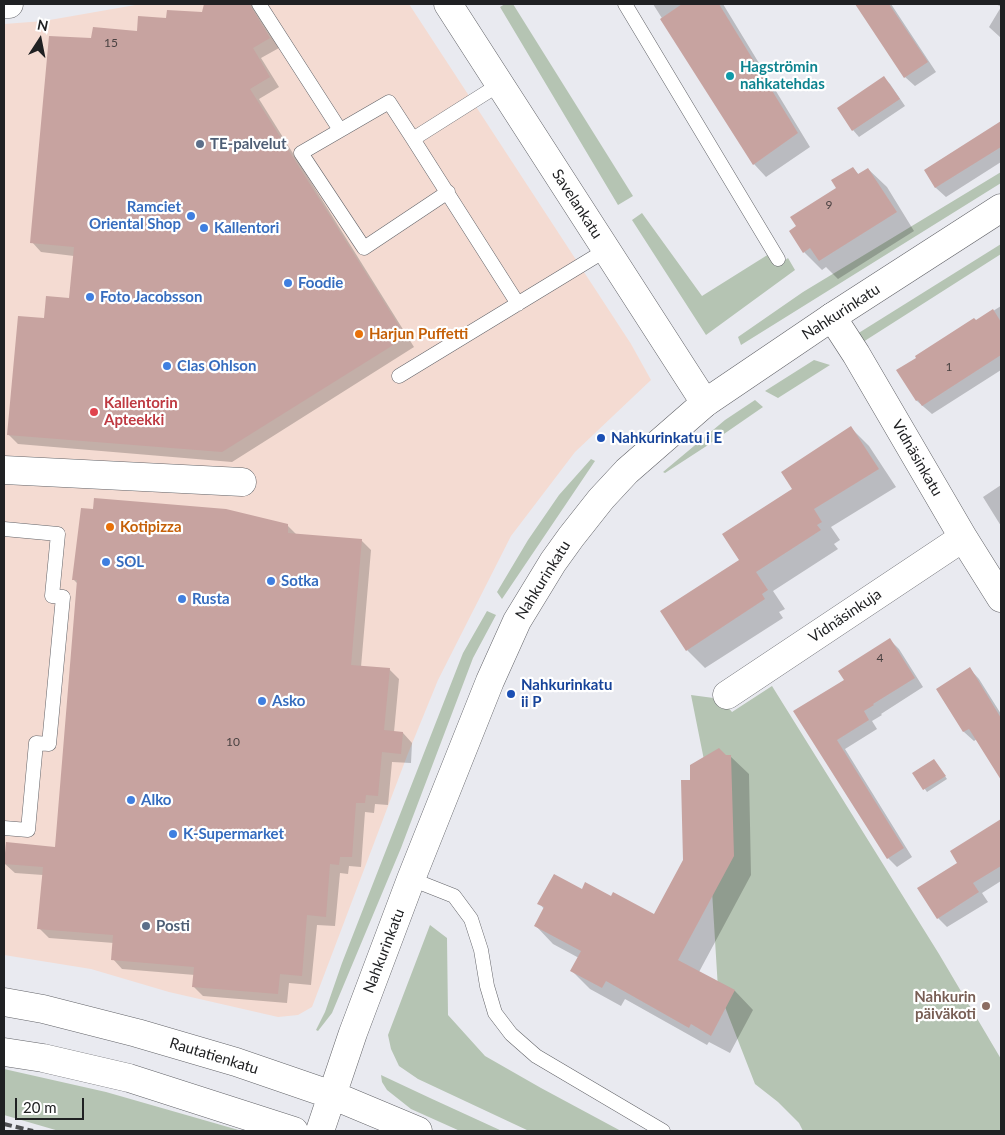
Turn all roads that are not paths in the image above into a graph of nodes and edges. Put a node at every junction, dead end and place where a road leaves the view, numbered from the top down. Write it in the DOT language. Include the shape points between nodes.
graph roads {
  1 [pos="4,4"];
  2 [pos="9,4"];
  3 [pos="259,4"];
  4 [pos="448,4"];
  5 [pos="625,4"];
  6 [pos="500,84"];
  7 [pos="340,130"];
  8 [pos="413,139"];
  9 [pos="448,192"];
  10 [pos="1001,208"];
  11 [pos="606,250"];
  12 [pos="778,259"];
  13 [pos="518,304"];
  14 [pos="832,317"];
  15 [pos="399,376"];
  16 [pos="705,404"];
  17 [pos="4,470"];
  18 [pos="242,482"];
  19 [pos="4,529"];
  20 [pos="964,539"];
  21 [pos="1001,598"];
  22 [pos="727,695"];
  23 [pos="4,828"];
  24 [pos="411,880"];
  25 [pos="4,1002"];
  26 [pos="4,1052"];
  27 [pos="332,1096"];
  28 [pos="294,1131"];
  29 [pos="320,1131"];
  30 [pos="418,1131"];
  31 [pos="663,1131"];
  1 -- 2 [label="main road"];
  3 -- 7 [label="lane"];
  4 -- 6 [label="main road, Savelankatu"];
  5 -- 12 [label="lane"];
  6 -- 8 [label="lane"];
  6 -- 11 [label="main road, Savelankatu"];
  7 -- 8 [label="lane" via="390,102"];
  7 -- 9 [label="lane" via="302,153 364,248"];
  8 -- 9 [label="lane"];
  9 -- 13 [label="lane"];
  10 -- 14 [label="main road, Nahkurinkatu"];
  11 -- 13 [label="lane"];
  11 -- 16 [label="main road, Savelankatu"];
  13 -- 15 [label="lane"];
  14 -- 16 [label="main road, Nahkurinkatu"];
  14 -- 20 [label="main road, Vidnäsinkatu"];
  16 -- 24 [label="main road, Nahkurinkatu" via="627,471 601,499 553,562 517,620"];
  17 -- 18 [label="main road"];
  19 -- 23 [label="lane" via="58,534 52,596 63,598 49,744 36,743 28,830"];
  20 -- 21 [label="main road, Vidnäsinkatu"];
  20 -- 22 [label="main road, Vidnäsinkuja"];
  24 -- 27 [label="main road, Nahkurinkatu"];
  24 -- 31 [label="lane" via="454,896 470,919 481,950 495,1013 511,1034 536,1056"];
  25 -- 27 [label="main road, Rautatienkatu" via="164,1041"];
  26 -- 28 [label="main road" via="129,1078"];
  27 -- 29 [label="main road, Nahkurinkatu"];
  27 -- 30 [label="main road, Rautatienkatu"];
}
